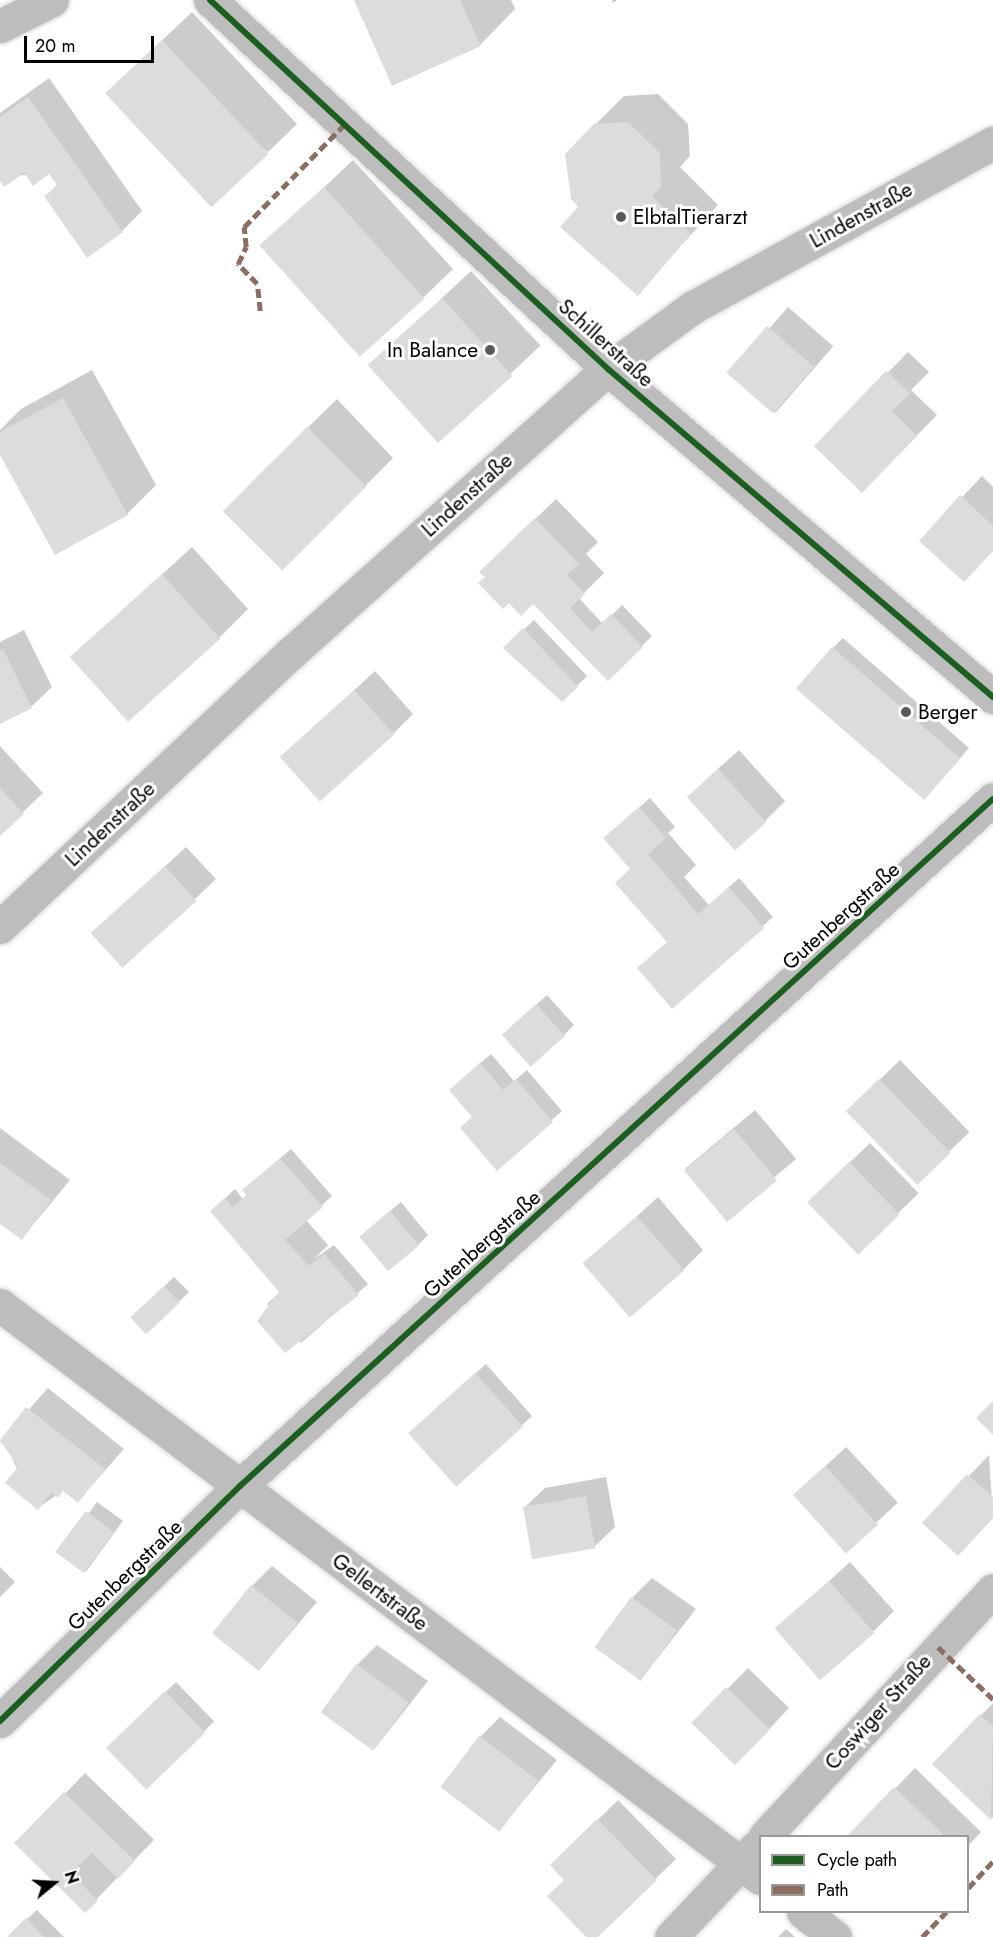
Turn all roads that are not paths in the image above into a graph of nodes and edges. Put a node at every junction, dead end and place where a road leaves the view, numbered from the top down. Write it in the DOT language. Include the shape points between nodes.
graph roads {
  1 [pos="52,0"];
  2 [pos="210,0"];
  3 [pos="0,26"];
  4 [pos="993,143"];
  5 [pos="608,369"];
  6 [pos="993,697"];
  7 [pos="993,799"];
  8 [pos="0,927"];
  9 [pos="0,1305"];
  10 [pos="240,1486"];
  11 [pos="993,1590"];
  12 [pos="0,1721"];
  13 [pos="766,1835"];
  14 [pos="754,1861"];
  15 [pos="806,1913"];
  16 [pos="671,1937"];
  17 [pos="836,1937"];
  1 -- 3 [label="street"];
  2 -- 5 [label="street, Schillerstraße"];
  4 -- 5 [label="street, Lindenstraße" via="693,308"];
  5 -- 6 [label="street, Schillerstraße"];
  5 -- 8 [label="street, Lindenstraße" via="291,653"];
  7 -- 10 [label="street, Gutenbergstraße"];
  9 -- 10 [label="street, Gellertstraße"];
  10 -- 12 [label="street, Gutenbergstraße"];
  10 -- 14 [label="street, Gellertstraße"];
  11 -- 13 [label="street, Coswiger Straße"];
  14 -- 16 [label="street"];
  15 -- 17 [label="street"];
}
